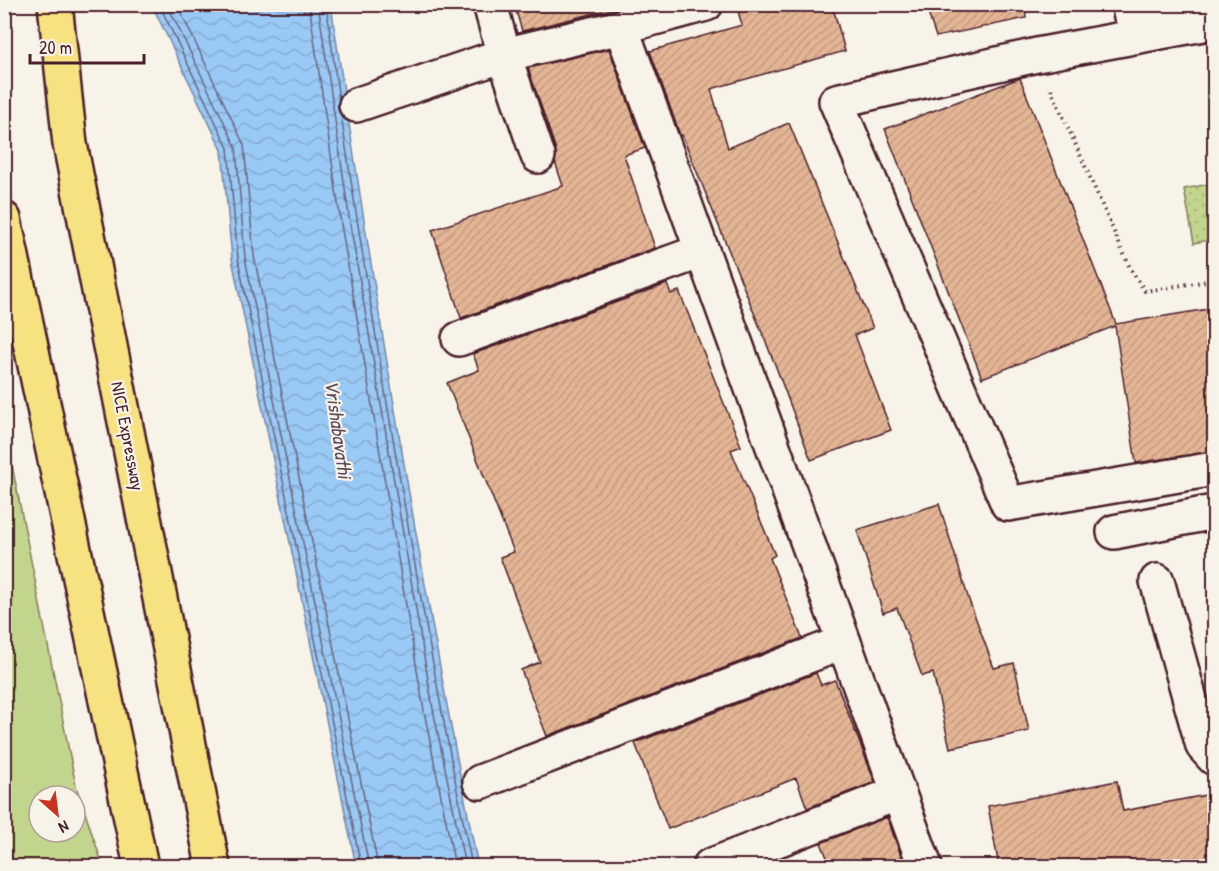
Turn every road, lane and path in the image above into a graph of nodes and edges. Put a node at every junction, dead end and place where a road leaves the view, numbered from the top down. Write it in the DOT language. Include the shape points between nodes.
graph roads {
  1 [pos="55,4"];
  2 [pos="489,4"];
  3 [pos="1169,4"];
  4 [pos="687,7"];
  5 [pos="1130,13"];
  6 [pos="1215,22"];
  7 [pos="621,27"];
  8 [pos="504,55"];
  9 [pos="1037,55"];
  10 [pos="356,105"];
  11 [pos="538,156"];
  12 [pos="4,219"];
  13 [pos="702,251"];
  14 [pos="1215,280"];
  15 [pos="459,339"];
  16 [pos="1215,470"];
  17 [pos="1215,512"];
  18 [pos="1114,532"];
  19 [pos="1157,581"];
  20 [pos="844,642"];
  21 [pos="1215,758"];
  22 [pos="480,782"];
  23 [pos="898,793"];
  24 [pos="141,867"];
  25 [pos="213,867"];
  26 [pos="710,867"];
  27 [pos="925,867"];
  1 -- 25 [label="highway, NICE Expressway" via="70,144"];
  2 -- 8 [label="street"];
  3 -- 5 [label="street"];
  4 -- 7 [label="street"];
  6 -- 9 [label="street"];
  7 -- 8 [label="street"];
  7 -- 13 [label="street"];
  8 -- 10 [label="street"];
  8 -- 11 [label="street"];
  9 -- 14 [label="path" via="1130,268 1145,291"];
  9 -- 16 [label="street" via="836,101 1008,504"];
  12 -- 24 [label="highway"];
  13 -- 15 [label="street"];
  13 -- 20 [label="street"];
  17 -- 18 [label="street"];
  19 -- 21 [label="street" via="1203,746"];
  20 -- 22 [label="street"];
  20 -- 23 [label="street"];
  23 -- 26 [label="street"];
  23 -- 27 [label="street"];
}
